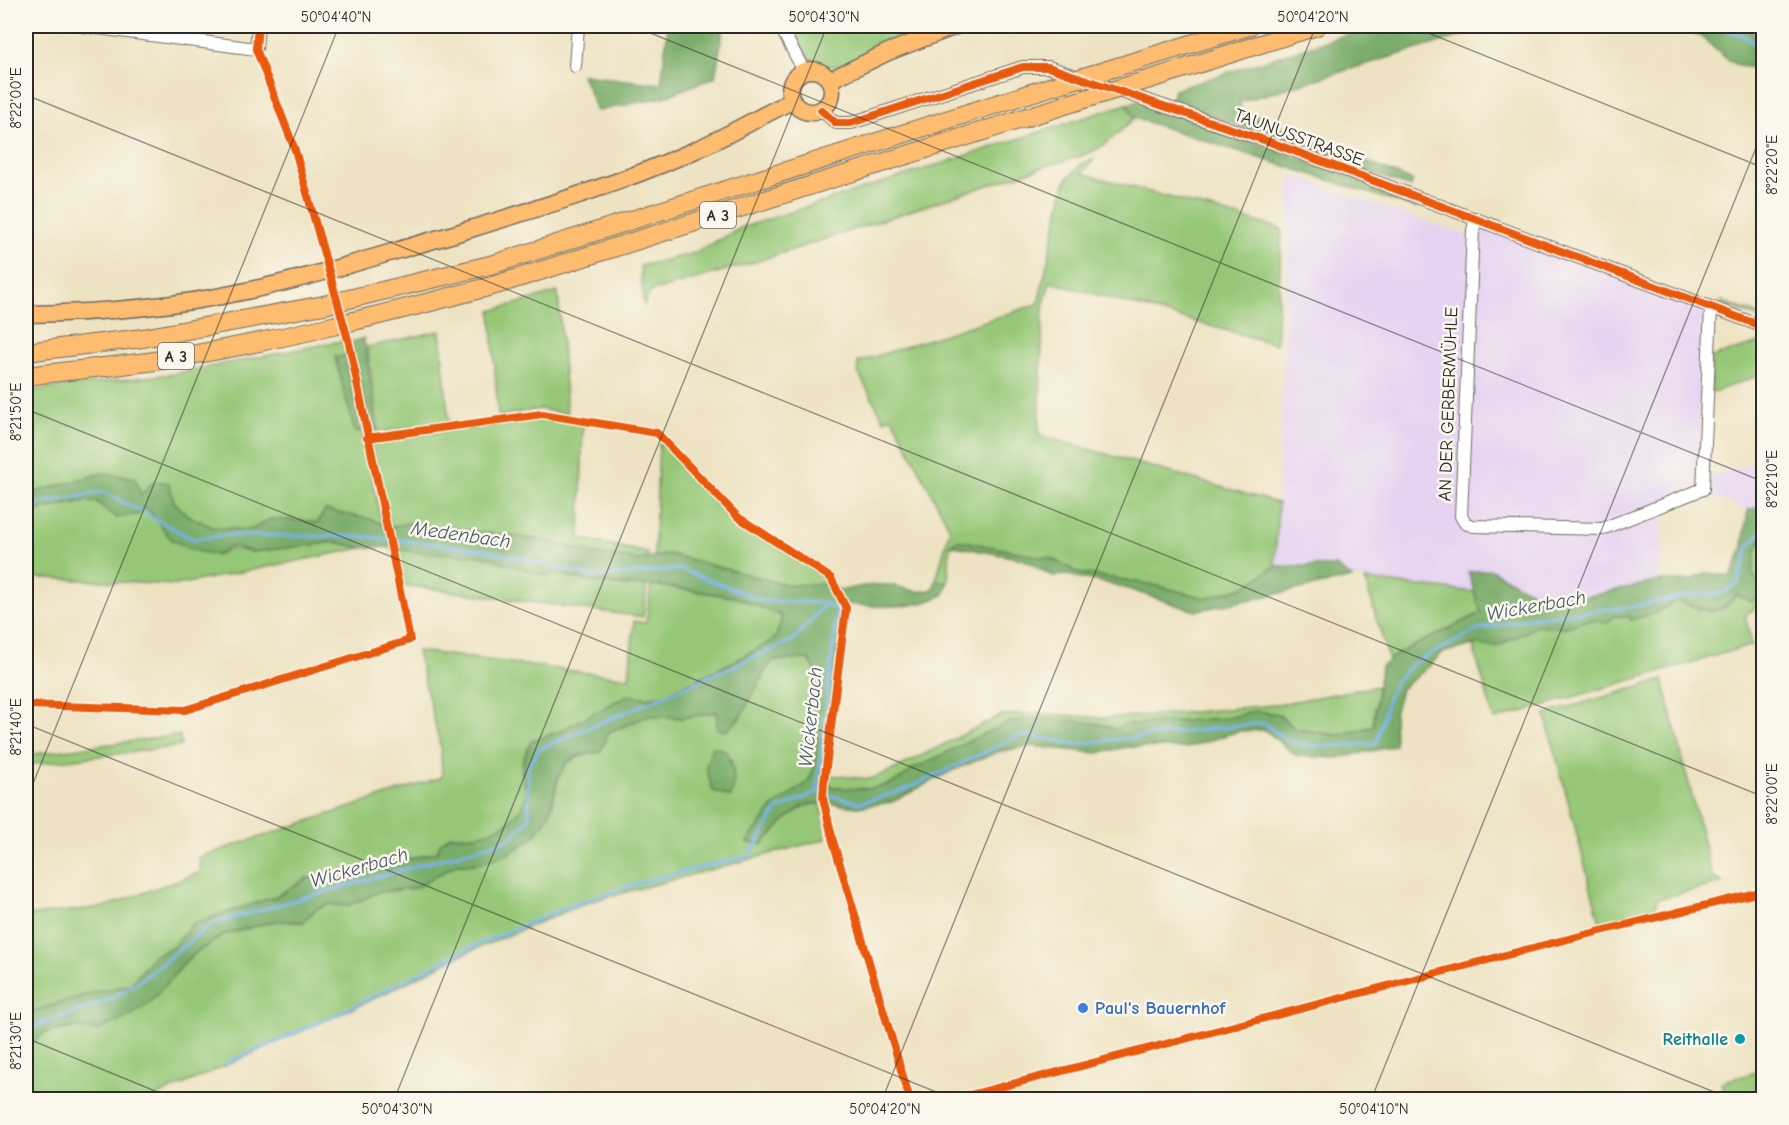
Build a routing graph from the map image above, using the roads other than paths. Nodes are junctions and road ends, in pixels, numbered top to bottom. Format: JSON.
{"nodes":[{"id":1,"x":82,"y":26,"type":"edge"},
{"id":2,"x":258,"y":26,"type":"edge"},
{"id":3,"x":578,"y":26,"type":"edge"},
{"id":4,"x":780,"y":26,"type":"edge"},
{"id":5,"x":956,"y":26,"type":"edge"},
{"id":6,"x":1249,"y":26,"type":"edge"},
{"id":7,"x":1317,"y":26,"type":"edge"},
{"id":8,"x":575,"y":66,"type":"dead end"},
{"id":9,"x":804,"y":71,"type":"junction"},
{"id":10,"x":830,"y":80,"type":"junction"},
{"id":11,"x":792,"y":101,"type":"junction"},
{"id":12,"x":821,"y":110,"type":"junction"},
{"id":13,"x":1476,"y":218,"type":"junction"},
{"id":14,"x":1711,"y":308,"type":"junction"},
{"id":15,"x":26,"y":314,"type":"edge"},
{"id":16,"x":1764,"y":327,"type":"edge"},
{"id":17,"x":26,"y":352,"type":"edge"},
{"id":18,"x":26,"y":376,"type":"edge"}],
"edges":[{"from":1,"to":2,"type":"street"},
{"from":3,"to":8,"type":"street"},
{"from":4,"to":9,"type":"street"},
{"from":5,"to":10,"type":"main road"},
{"from":6,"to":17,"type":"highway","number":"A 3","bridge":true},
{"from":7,"to":18,"type":"highway","number":"A 3","bridge":true},
{"from":9,"to":10,"type":"main road"},
{"from":9,"to":11,"type":"main road"},
{"from":10,"to":12,"type":"main road"},
{"from":11,"to":12,"type":"main road"},
{"from":11,"to":15,"type":"main road"},
{"from":12,"to":13,"type":"street","name":"TAUNUSSTRASSE"},
{"from":13,"to":14,"type":"street","name":"TAUNUSSTRASSE"},
{"from":13,"to":14,"type":"street","name":"AN DER GERBERMÜHLE"},
{"from":14,"to":16,"type":"street","name":"TAUNUSSTRASSE"}]}
